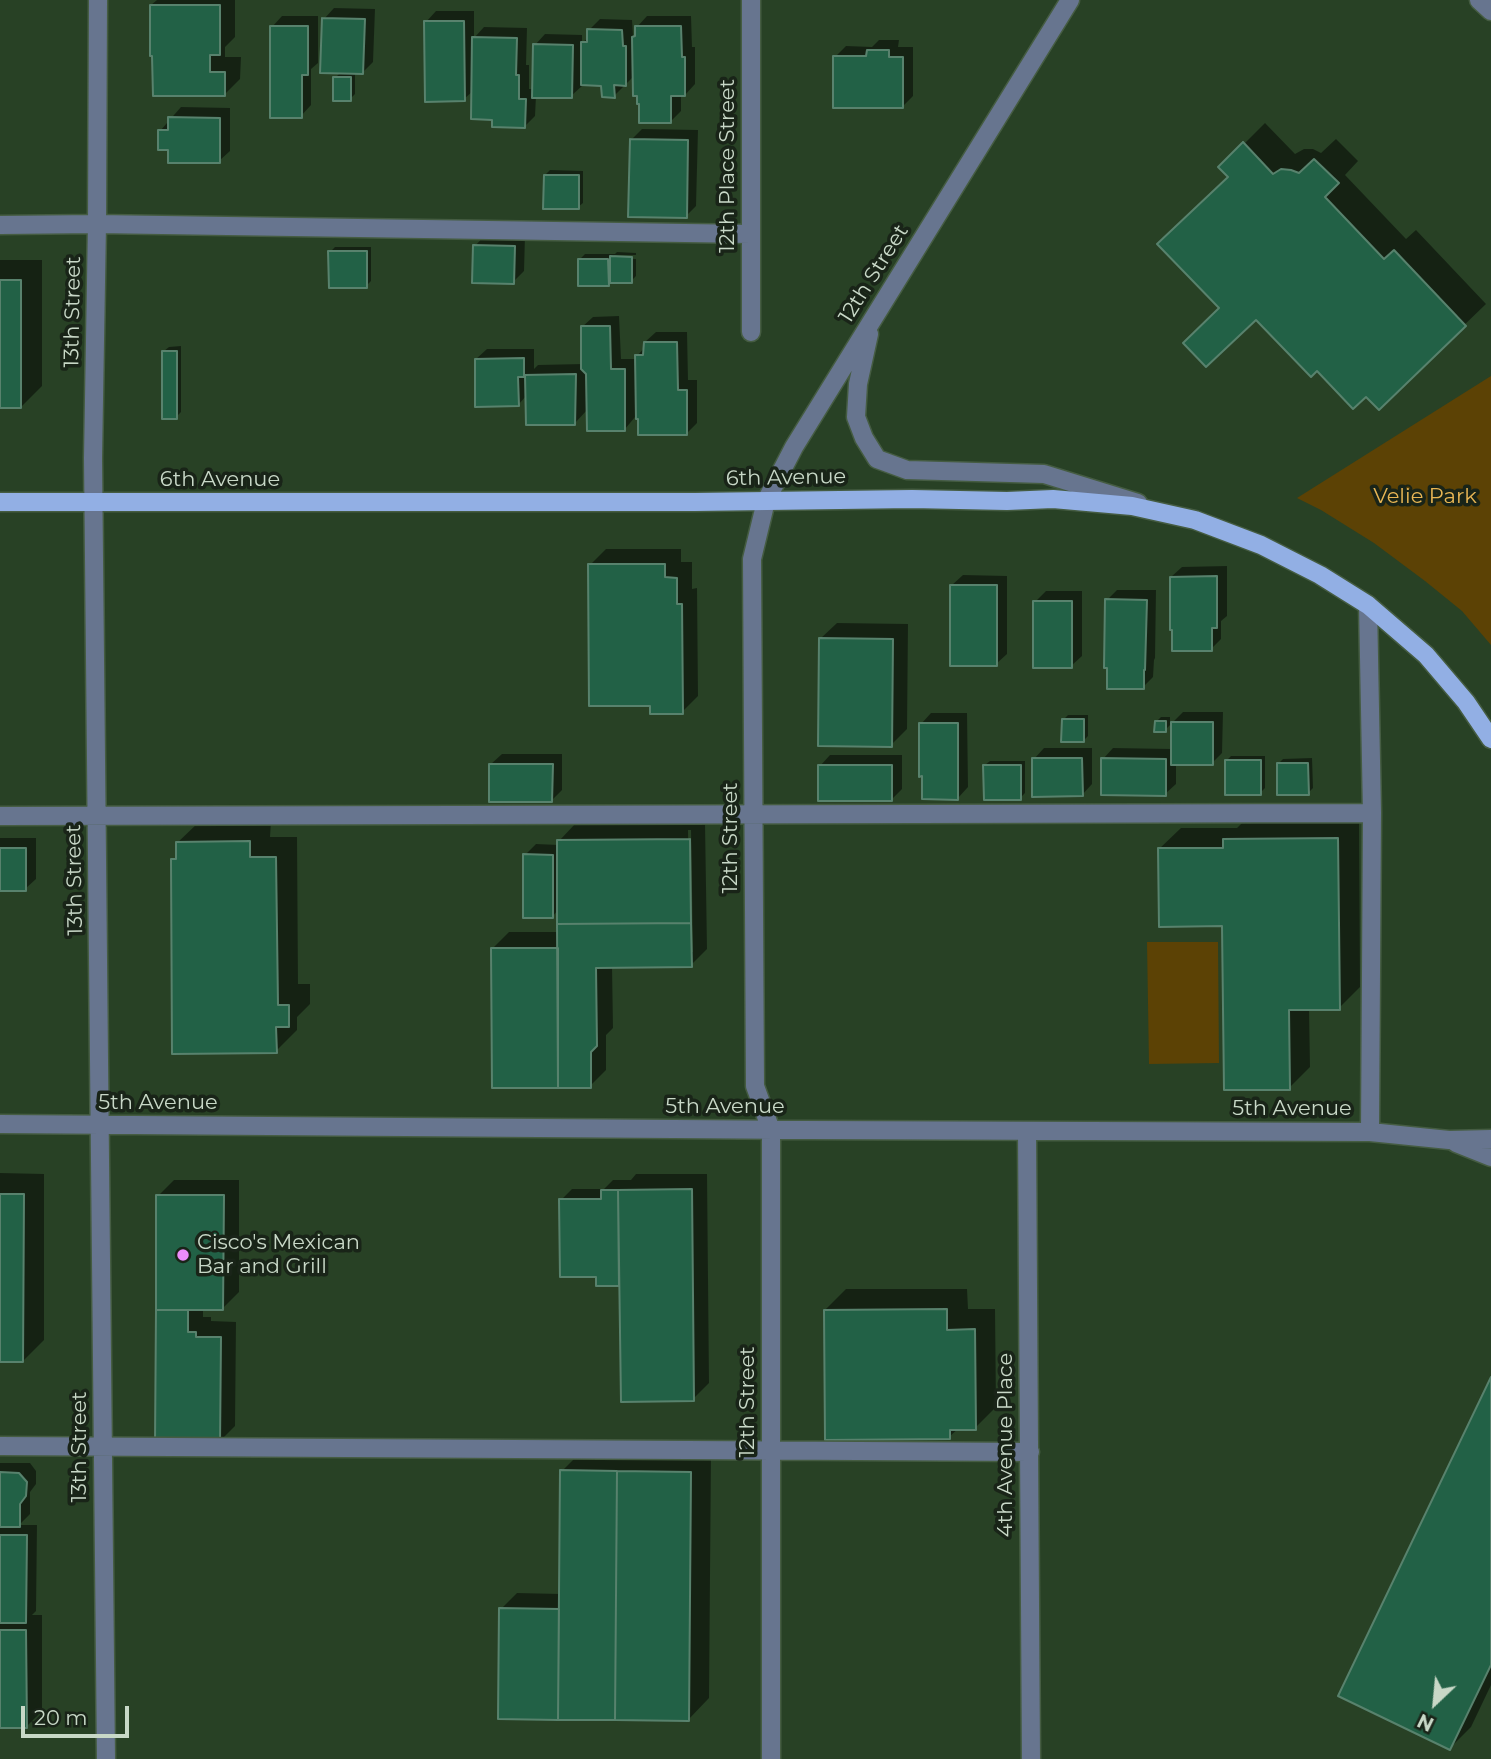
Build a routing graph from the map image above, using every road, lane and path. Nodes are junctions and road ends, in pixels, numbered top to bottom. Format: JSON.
{"nodes":[{"id":1,"x":98,"y":0,"type":"edge"},
{"id":2,"x":751,"y":0,"type":"edge"},
{"id":3,"x":1070,"y":0,"type":"edge"},
{"id":4,"x":1479,"y":0,"type":"edge"},
{"id":5,"x":1491,"y":11,"type":"edge"},
{"id":6,"x":97,"y":224,"type":"junction"},
{"id":7,"x":0,"y":225,"type":"edge"},
{"id":8,"x":750,"y":234,"type":"junction"},
{"id":9,"x":873,"y":320,"type":"junction"},
{"id":10,"x":751,"y":332,"type":"dead end"},
{"id":11,"x":94,"y":501,"type":"junction"},
{"id":12,"x":766,"y":501,"type":"junction"},
{"id":13,"x":0,"y":502,"type":"edge"},
{"id":14,"x":1195,"y":520,"type":"junction"},
{"id":15,"x":1367,"y":605,"type":"junction"},
{"id":16,"x":1491,"y":739,"type":"edge"},
{"id":17,"x":1372,"y":813,"type":"junction"},
{"id":18,"x":754,"y":815,"type":"junction"},
{"id":19,"x":0,"y":817,"type":"edge"},
{"id":20,"x":97,"y":817,"type":"junction"},
{"id":21,"x":0,"y":1124,"type":"edge"},
{"id":22,"x":100,"y":1125,"type":"junction"},
{"id":23,"x":771,"y":1130,"type":"junction"},
{"id":24,"x":1027,"y":1131,"type":"junction"},
{"id":25,"x":1370,"y":1132,"type":"junction"},
{"id":26,"x":1491,"y":1139,"type":"edge"},
{"id":27,"x":1450,"y":1140,"type":"junction"},
{"id":28,"x":1491,"y":1157,"type":"edge"},
{"id":29,"x":0,"y":1446,"type":"edge"},
{"id":30,"x":103,"y":1446,"type":"junction"},
{"id":31,"x":771,"y":1451,"type":"junction"},
{"id":32,"x":1030,"y":1452,"type":"junction"},
{"id":33,"x":106,"y":1759,"type":"edge"},
{"id":34,"x":771,"y":1759,"type":"edge"},
{"id":35,"x":1031,"y":1759,"type":"edge"}],
"edges":[{"from":1,"to":6,"type":"street","name":"13th Street"},
{"from":2,"to":8,"type":"street","name":"12th Place Street"},
{"from":3,"to":9,"type":"street","name":"12th Street"},
{"from":4,"to":5,"type":"street"},
{"from":6,"to":7,"type":"street"},
{"from":6,"to":8,"type":"street"},
{"from":6,"to":11,"type":"street","name":"13th Street"},
{"from":8,"to":10,"type":"street","name":"12th Place Street"},
{"from":9,"to":12,"type":"street","name":"12th Street"},
{"from":9,"to":14,"type":"street"},
{"from":11,"to":12,"type":"main road","name":"6th Avenue"},
{"from":11,"to":13,"type":"main road","name":"6th Avenue"},
{"from":11,"to":20,"type":"street","name":"13th Street"},
{"from":12,"to":14,"type":"main road","name":"6th Avenue"},
{"from":12,"to":18,"type":"street","name":"12th Street"},
{"from":14,"to":15,"type":"main road","name":"6th Avenue"},
{"from":15,"to":16,"type":"main road","name":"6th Avenue"},
{"from":15,"to":17,"type":"street"},
{"from":17,"to":18,"type":"street"},
{"from":17,"to":25,"type":"street"},
{"from":18,"to":20,"type":"street"},
{"from":18,"to":23,"type":"street","name":"12th Street"},
{"from":19,"to":20,"type":"street"},
{"from":20,"to":22,"type":"street","name":"13th Street"},
{"from":21,"to":22,"type":"street","name":"5th Avenue"},
{"from":22,"to":23,"type":"street","name":"5th Avenue"},
{"from":22,"to":30,"type":"street","name":"13th Street"},
{"from":23,"to":24,"type":"street","name":"5th Avenue"},
{"from":23,"to":31,"type":"street","name":"12th Street"},
{"from":24,"to":25,"type":"street","name":"5th Avenue"},
{"from":24,"to":32,"type":"street","name":"4th Avenue Place"},
{"from":25,"to":27,"type":"street","name":"5th Avenue"},
{"from":26,"to":27,"type":"street","name":"5th Avenue"},
{"from":27,"to":28,"type":"street","name":"5th Avenue"},
{"from":29,"to":30,"type":"street"},
{"from":30,"to":31,"type":"street"},
{"from":30,"to":33,"type":"street","name":"13th Street"},
{"from":31,"to":32,"type":"street"},
{"from":31,"to":34,"type":"street","name":"12th Street"},
{"from":32,"to":35,"type":"street","name":"4th Avenue Place"}]}
